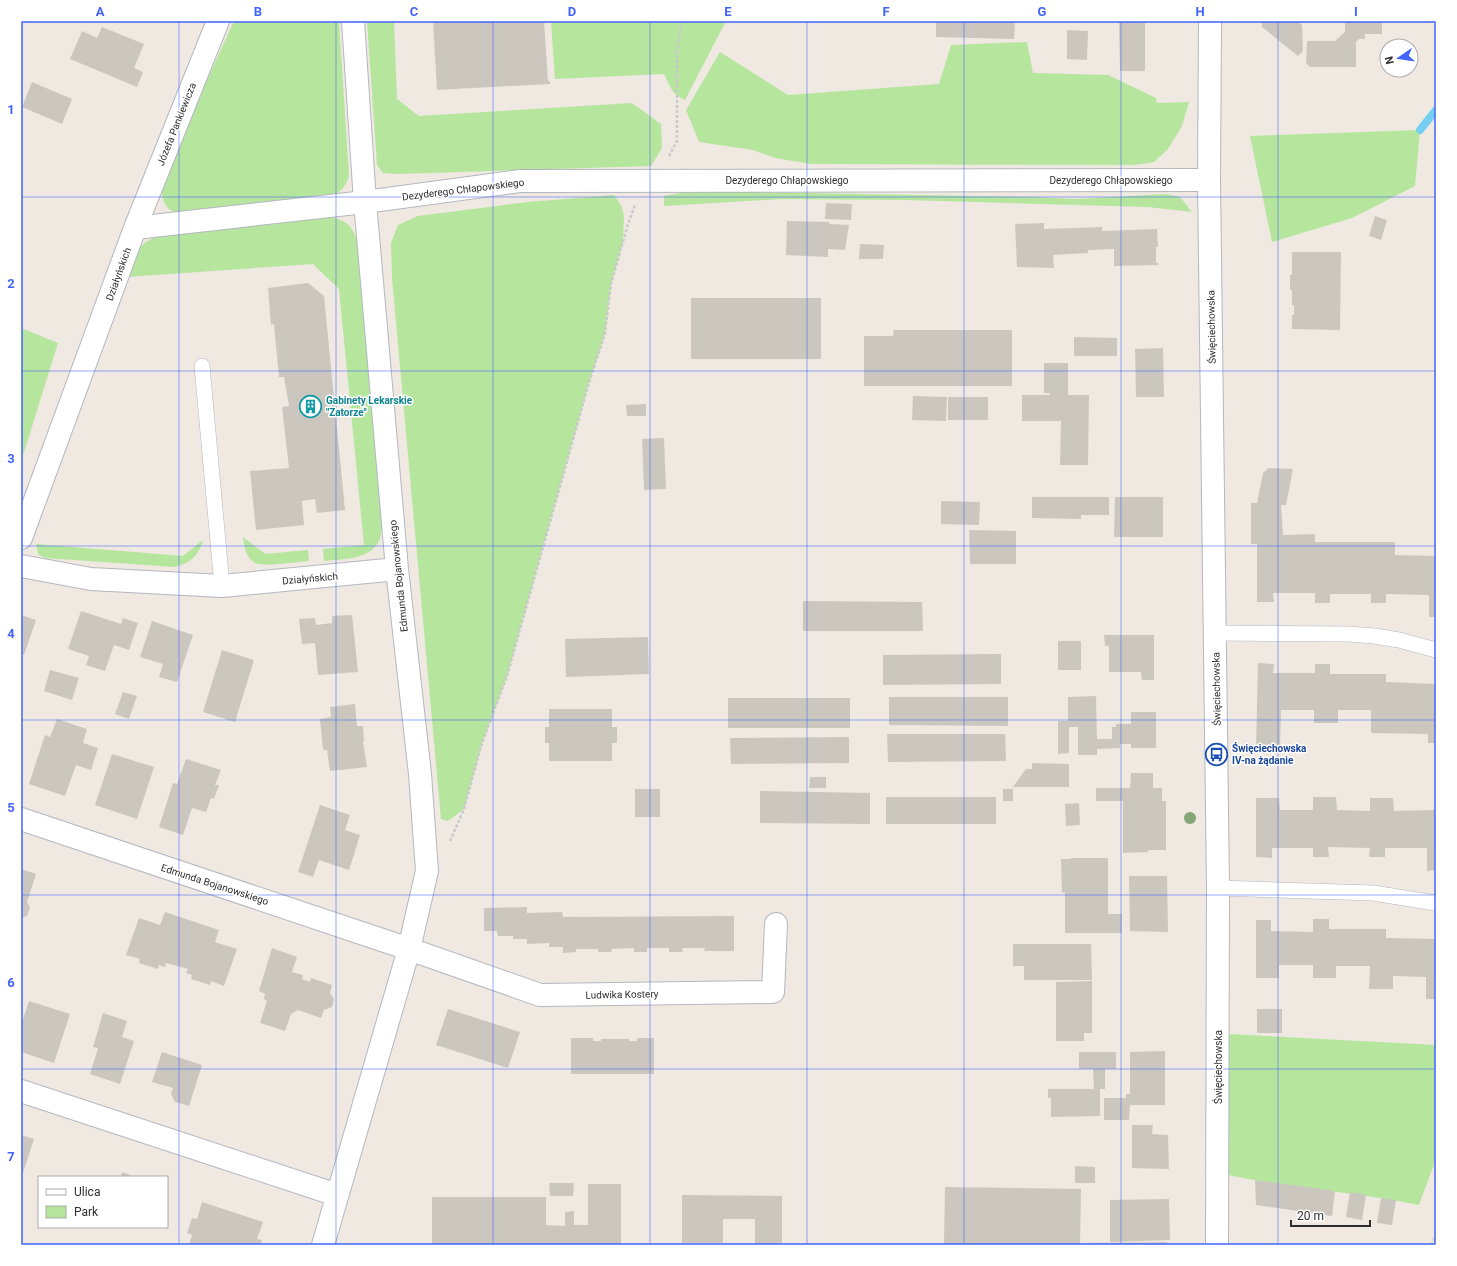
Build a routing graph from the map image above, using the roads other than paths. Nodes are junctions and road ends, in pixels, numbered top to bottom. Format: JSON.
{"nodes":[{"id":1,"x":218,"y":21,"type":"edge"},
{"id":2,"x":353,"y":21,"type":"edge"},
{"id":3,"x":1210,"y":21,"type":"edge"},
{"id":4,"x":1209,"y":180,"type":"junction"},
{"id":5,"x":366,"y":202,"type":"junction"},
{"id":6,"x":135,"y":228,"type":"junction"},
{"id":7,"x":202,"y":366,"type":"dead end"},
{"id":8,"x":21,"y":538,"type":"edge"},
{"id":9,"x":21,"y":566,"type":"edge"},
{"id":10,"x":397,"y":569,"type":"junction"},
{"id":11,"x":222,"y":586,"type":"junction"},
{"id":12,"x":1215,"y":633,"type":"junction"},
{"id":13,"x":1436,"y":650,"type":"edge"},
{"id":14,"x":21,"y":819,"type":"edge"},
{"id":15,"x":1218,"y":888,"type":"junction"},
{"id":16,"x":1436,"y":903,"type":"edge"},
{"id":17,"x":776,"y":924,"type":"dead end"},
{"id":18,"x":409,"y":949,"type":"junction"},
{"id":19,"x":21,"y":1092,"type":"edge"},
{"id":20,"x":337,"y":1195,"type":"junction"},
{"id":21,"x":323,"y":1245,"type":"edge"},
{"id":22,"x":1217,"y":1245,"type":"edge"}],
"edges":[{"from":1,"to":6,"type":"street","name":"Józefa Pankiewicza"},
{"from":2,"to":5,"type":"street"},
{"from":3,"to":4,"type":"street","name":"Święciechowska"},
{"from":4,"to":5,"type":"street","name":"Dezyderego Chłapowskiego"},
{"from":4,"to":12,"type":"street","name":"Święciechowska"},
{"from":5,"to":6,"type":"street"},
{"from":5,"to":10,"type":"street","name":"Edmunda Bojanowskiego"},
{"from":6,"to":8,"type":"street","name":"Działyńskich"},
{"from":7,"to":11,"type":"lane"},
{"from":9,"to":11,"type":"street","name":"Działyńskich"},
{"from":10,"to":11,"type":"street","name":"Działyńskich"},
{"from":10,"to":18,"type":"street","name":"Edmunda Bojanowskiego"},
{"from":12,"to":13,"type":"lane"},
{"from":12,"to":15,"type":"street","name":"Święciechowska"},
{"from":14,"to":18,"type":"street","name":"Edmunda Bojanowskiego"},
{"from":15,"to":16,"type":"lane"},
{"from":15,"to":22,"type":"street","name":"Święciechowska"},
{"from":17,"to":18,"type":"street","name":"Ludwika Kostery"},
{"from":18,"to":20,"type":"street","name":"Edmunda Bojanowskiego"},
{"from":19,"to":20,"type":"street"},
{"from":20,"to":21,"type":"street","name":"Edmunda Bojanowskiego"}]}
